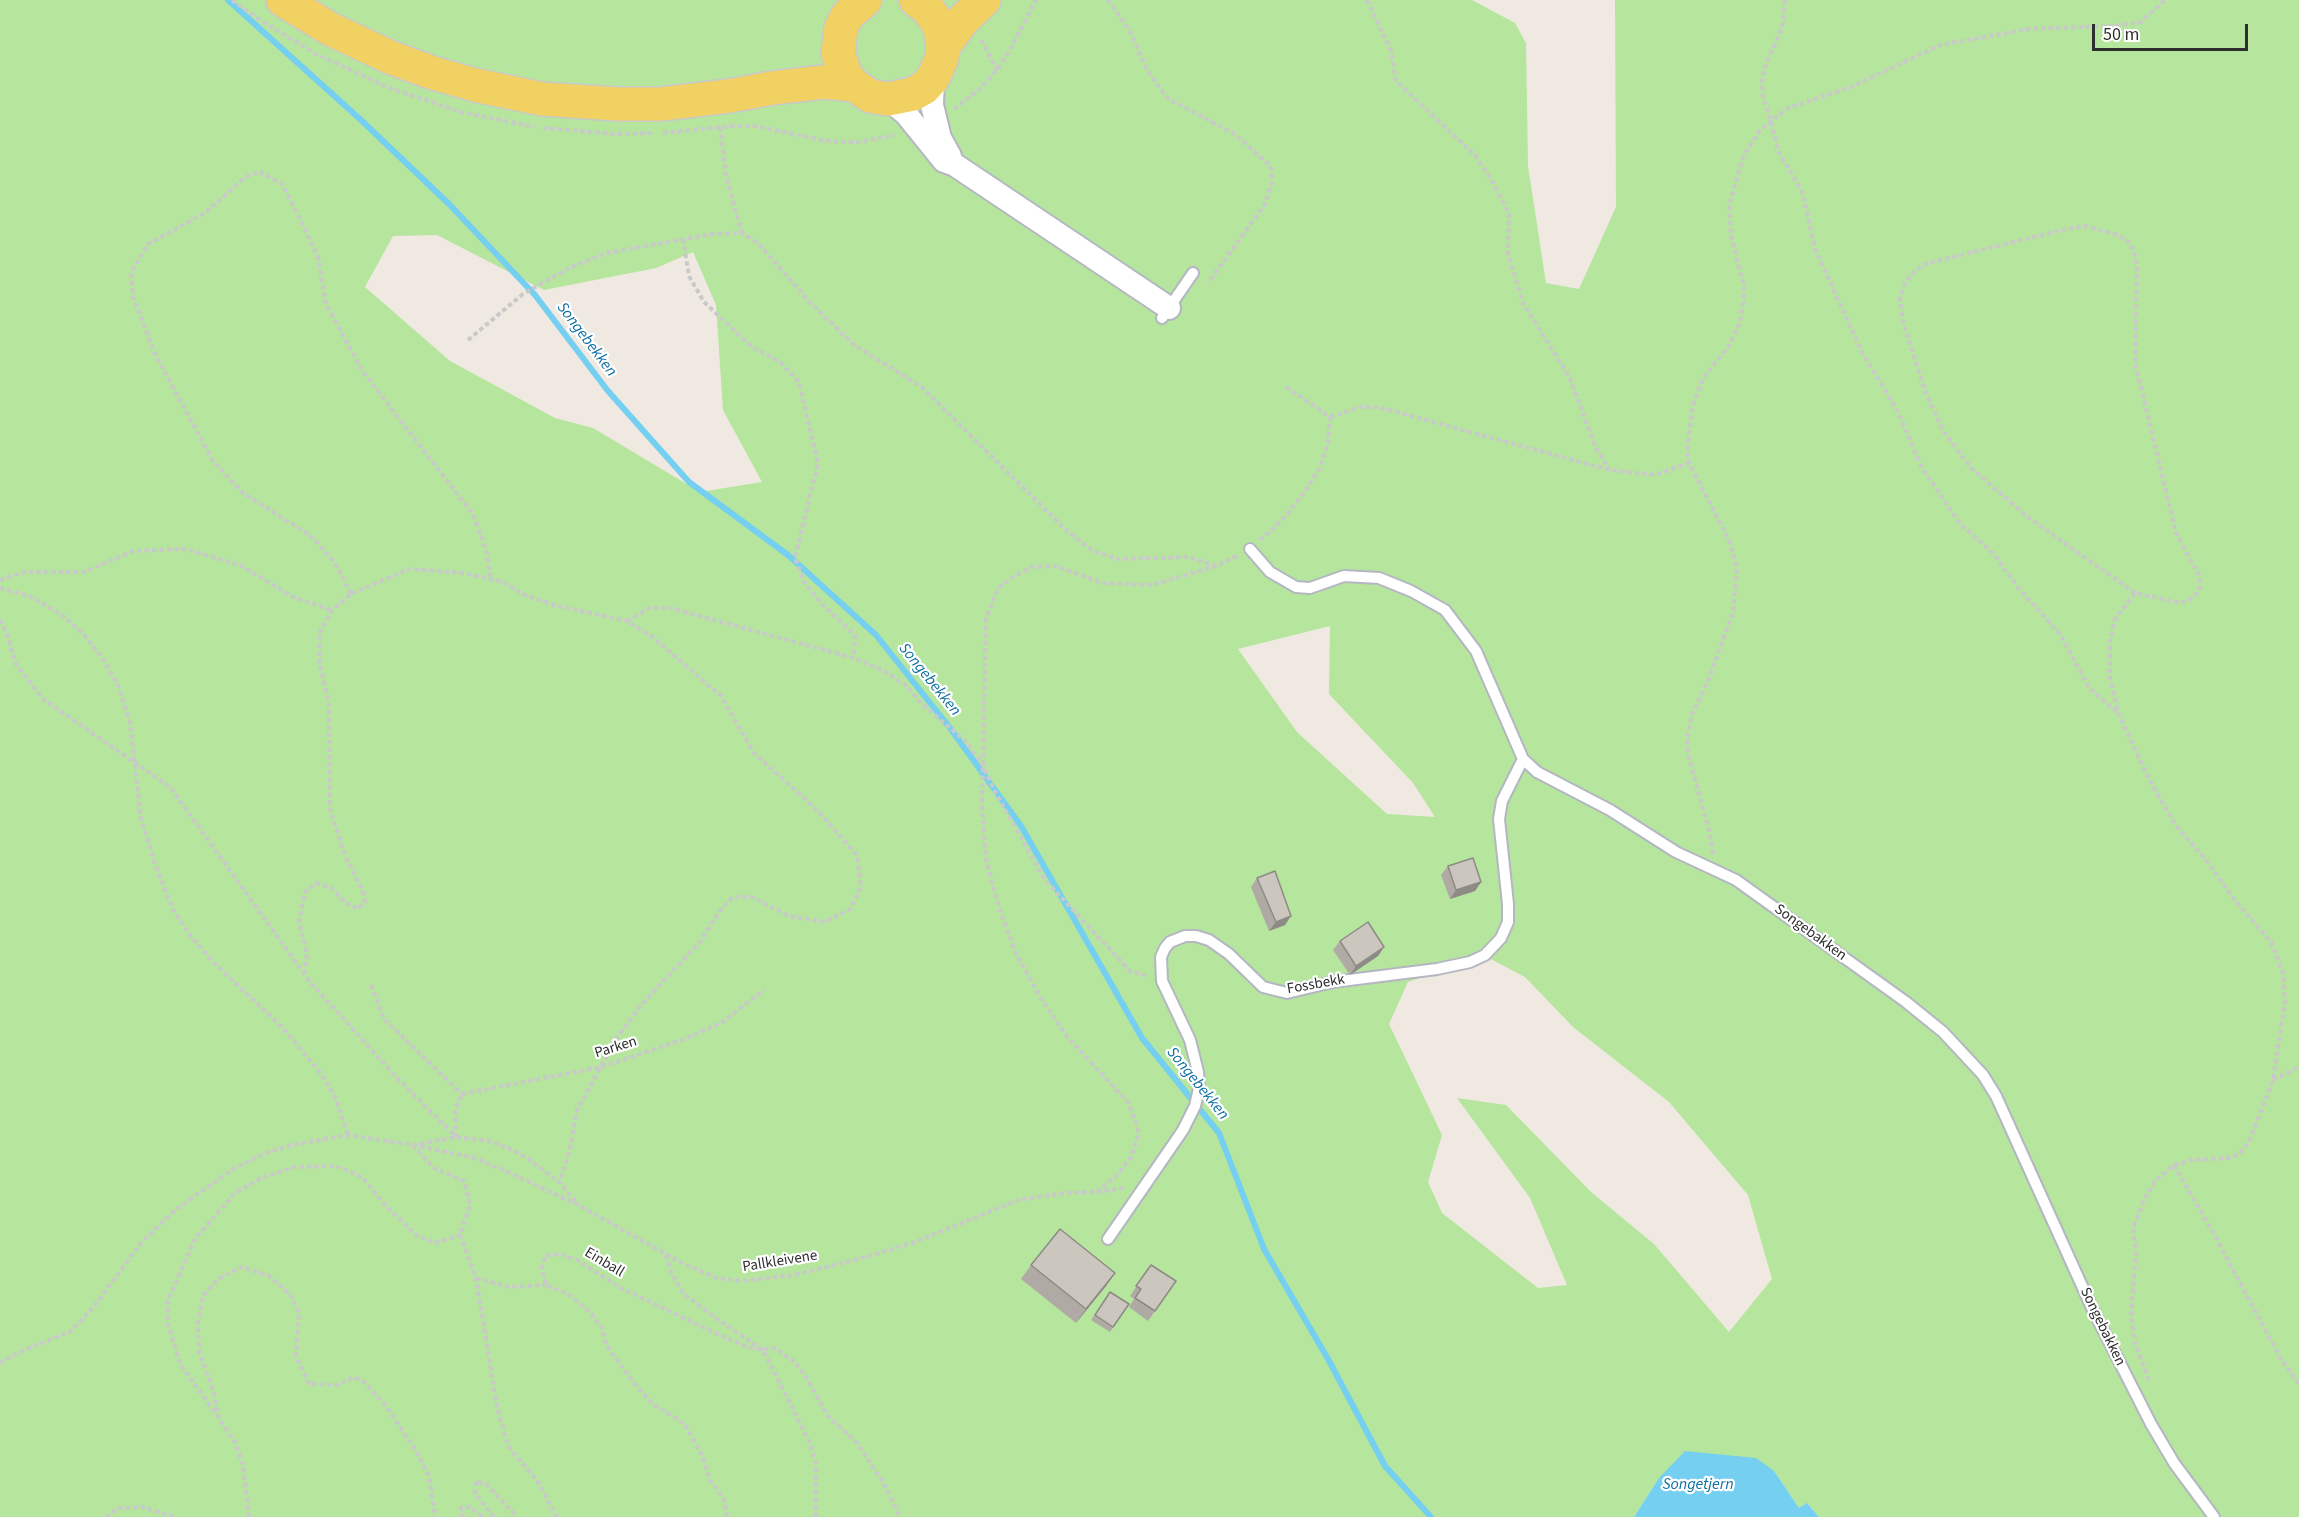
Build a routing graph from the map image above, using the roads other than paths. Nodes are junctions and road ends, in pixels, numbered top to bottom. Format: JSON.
{"nodes":[{"id":1,"x":283,"y":0,"type":"edge"},
{"id":2,"x":984,"y":0,"type":"edge"},
{"id":3,"x":926,"y":1,"type":"edge"},
{"id":4,"x":850,"y":14,"type":"edge"},
{"id":5,"x":944,"y":47,"type":"junction"},
{"id":6,"x":933,"y":78,"type":"junction"},
{"id":7,"x":854,"y":85,"type":"junction"},
{"id":8,"x":772,"y":88,"type":"junction"},
{"id":9,"x":888,"y":99,"type":"junction"},
{"id":10,"x":955,"y":165,"type":"junction"},
{"id":11,"x":1193,"y":273,"type":"dead end"},
{"id":12,"x":1166,"y":313,"type":"joint"},
{"id":13,"x":1250,"y":549,"type":"road end"},
{"id":14,"x":1523,"y":759,"type":"junction"},
{"id":15,"x":1108,"y":1239,"type":"dead end"},
{"id":16,"x":2214,"y":1517,"type":"edge"}],
"edges":[{"from":1,"to":8,"type":"main road"},
{"from":2,"to":5,"type":"main road"},
{"from":3,"to":5,"type":"main road"},
{"from":4,"to":7,"type":"main road"},
{"from":4,"to":8,"type":"main road"},
{"from":5,"to":6,"type":"main road"},
{"from":6,"to":9,"type":"main road"},
{"from":6,"to":10,"type":"street"},
{"from":7,"to":8,"type":"main road"},
{"from":7,"to":9,"type":"main road"},
{"from":9,"to":10,"type":"street"},
{"from":10,"to":12,"type":"street"},
{"from":11,"to":12,"type":"lane"},
{"from":13,"to":14,"type":"lane","name":"Songebakken"},
{"from":14,"to":15,"type":"lane","name":"Fossbekk"},
{"from":14,"to":16,"type":"lane","name":"Songebakken"}]}
